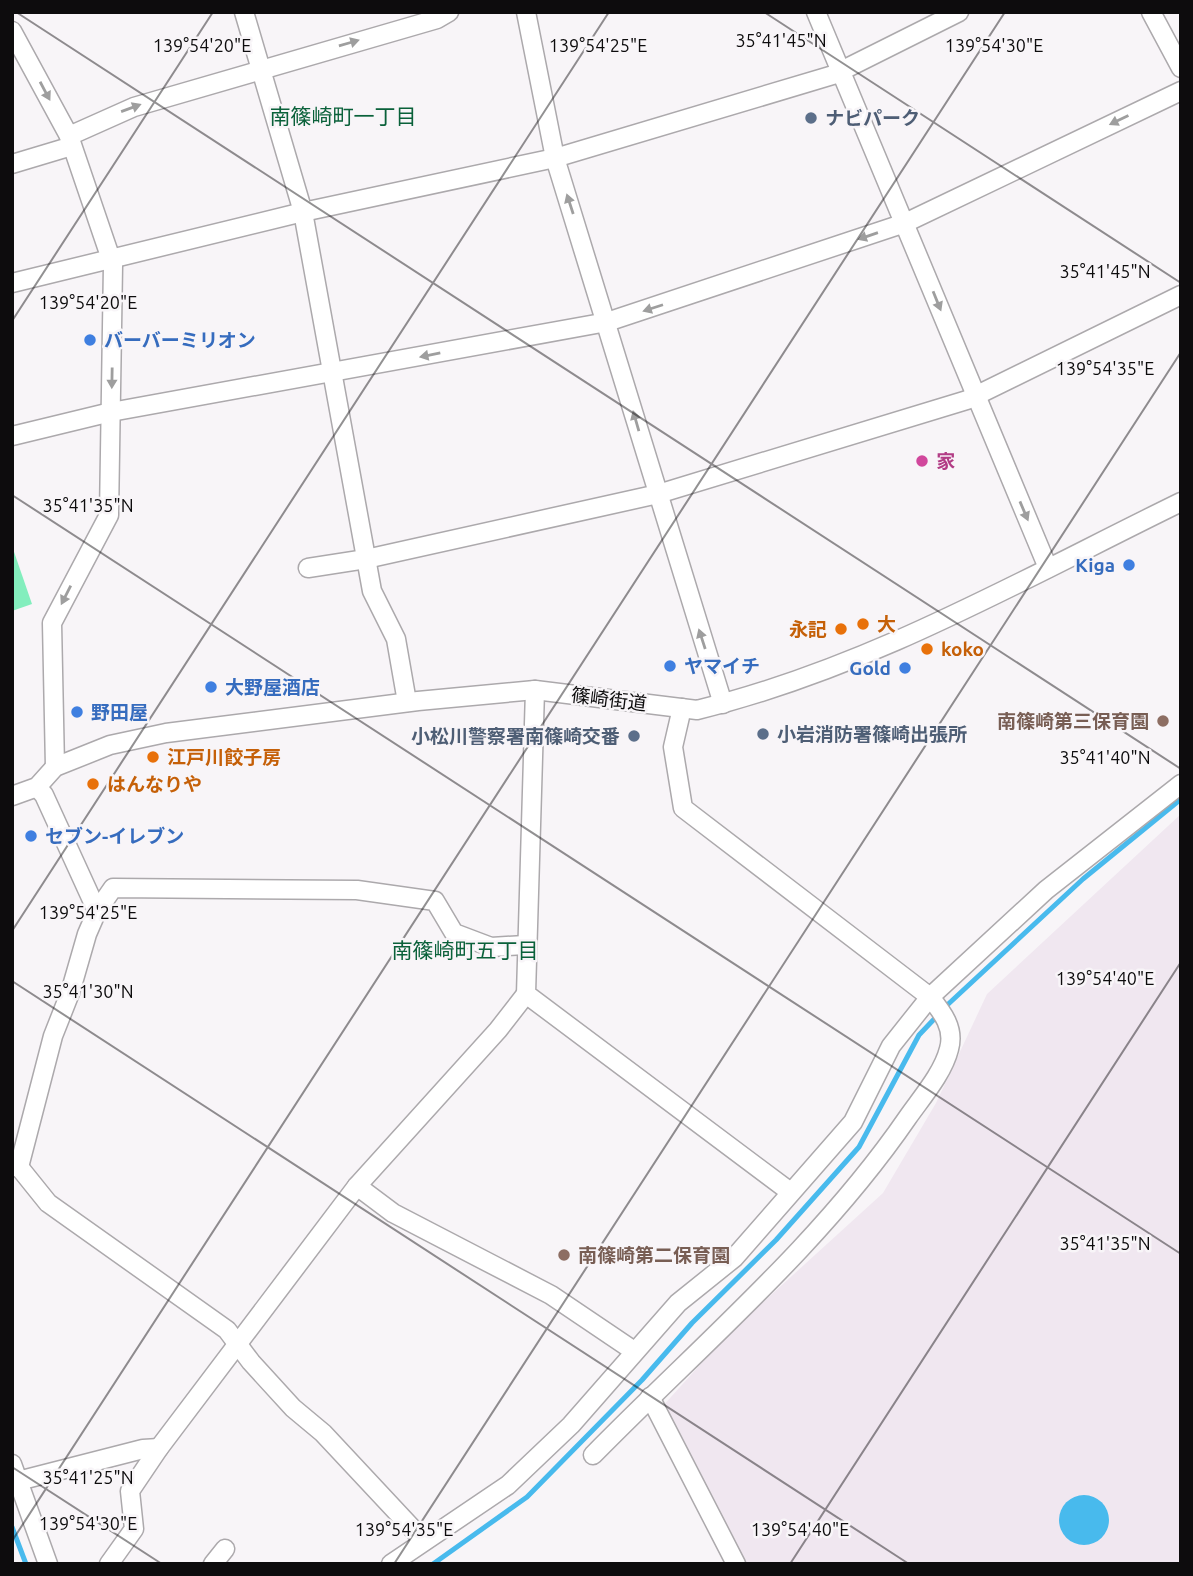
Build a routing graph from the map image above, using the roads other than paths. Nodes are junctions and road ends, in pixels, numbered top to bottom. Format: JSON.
{"nodes":[{"id":1,"x":244,"y":12,"type":"edge"},
{"id":2,"x":449,"y":12,"type":"edge"},
{"id":3,"x":526,"y":12,"type":"edge"},
{"id":4,"x":816,"y":12,"type":"edge"},
{"id":5,"x":959,"y":12,"type":"edge"},
{"id":6,"x":1151,"y":12,"type":"edge"},
{"id":7,"x":12,"y":31,"type":"edge"},
{"id":8,"x":262,"y":68,"type":"junction"},
{"id":9,"x":1181,"y":68,"type":"edge"},
{"id":10,"x":841,"y":72,"type":"junction"},
{"id":11,"x":1181,"y":91,"type":"edge"},
{"id":12,"x":71,"y":141,"type":"junction"},
{"id":13,"x":555,"y":158,"type":"junction"},
{"id":14,"x":12,"y":164,"type":"edge"},
{"id":15,"x":303,"y":212,"type":"junction"},
{"id":16,"x":905,"y":223,"type":"junction"},
{"id":17,"x":113,"y":257,"type":"junction"},
{"id":18,"x":12,"y":282,"type":"edge"},
{"id":19,"x":1181,"y":295,"type":"edge"},
{"id":20,"x":607,"y":322,"type":"junction"},
{"id":21,"x":334,"y":373,"type":"junction"},
{"id":22,"x":976,"y":397,"type":"junction"},
{"id":23,"x":111,"y":412,"type":"junction"},
{"id":24,"x":12,"y":436,"type":"edge"},
{"id":25,"x":658,"y":494,"type":"junction"},
{"id":26,"x":1181,"y":502,"type":"edge"},
{"id":27,"x":366,"y":559,"type":"junction"},
{"id":28,"x":308,"y":568,"type":"dead end"},
{"id":29,"x":1048,"y":568,"type":"junction"},
{"id":30,"x":535,"y":690,"type":"junction"},
{"id":31,"x":407,"y":702,"type":"junction"},
{"id":32,"x":723,"y":704,"type":"junction"},
{"id":33,"x":682,"y":708,"type":"junction"},
{"id":34,"x":55,"y":767,"type":"junction"},
{"id":35,"x":1181,"y":784,"type":"edge"},
{"id":36,"x":37,"y":788,"type":"junction"},
{"id":37,"x":12,"y":796,"type":"edge"},
{"id":38,"x":97,"y":911,"type":"junction"},
{"id":39,"x":525,"y":945,"type":"junction"},
{"id":40,"x":526,"y":994,"type":"junction"},
{"id":41,"x":930,"y":997,"type":"junction"},
{"id":42,"x":16,"y":1167,"type":"edge"},
{"id":43,"x":357,"y":1186,"type":"junction"},
{"id":44,"x":789,"y":1191,"type":"junction"},
{"id":45,"x":237,"y":1344,"type":"junction"},
{"id":46,"x":634,"y":1351,"type":"junction"},
{"id":47,"x":650,"y":1397,"type":"junction"},
{"id":48,"x":159,"y":1448,"type":"junction"},
{"id":49,"x":593,"y":1455,"type":"dead end"},
{"id":50,"x":12,"y":1464,"type":"edge"},
{"id":51,"x":18,"y":1481,"type":"junction"},
{"id":52,"x":424,"y":1541,"type":"junction"},
{"id":53,"x":225,"y":1549,"type":"dead end"},
{"id":54,"x":48,"y":1564,"type":"edge"},
{"id":55,"x":109,"y":1564,"type":"edge"},
{"id":56,"x":213,"y":1564,"type":"edge"},
{"id":57,"x":391,"y":1564,"type":"edge"},
{"id":58,"x":736,"y":1564,"type":"edge"}],
"edges":[{"from":1,"to":8,"type":"street"},
{"from":8,"to":2,"type":"street","one_way":true},
{"from":3,"to":13,"type":"street"},
{"from":4,"to":10,"type":"street"},
{"from":5,"to":10,"type":"street"},
{"from":6,"to":9,"type":"street"},
{"from":7,"to":12,"type":"street","one_way":true},
{"from":12,"to":8,"type":"street","one_way":true},
{"from":8,"to":15,"type":"street"},
{"from":10,"to":13,"type":"street"},
{"from":10,"to":16,"type":"street"},
{"from":11,"to":16,"type":"street","one_way":true},
{"from":12,"to":14,"type":"street"},
{"from":12,"to":17,"type":"street"},
{"from":13,"to":15,"type":"street"},
{"from":20,"to":13,"type":"street","one_way":true},
{"from":15,"to":17,"type":"street"},
{"from":15,"to":21,"type":"street"},
{"from":16,"to":20,"type":"street","one_way":true},
{"from":16,"to":22,"type":"street","one_way":true},
{"from":17,"to":18,"type":"street"},
{"from":17,"to":23,"type":"street","one_way":true},
{"from":19,"to":22,"type":"street"},
{"from":20,"to":21,"type":"street","one_way":true},
{"from":25,"to":20,"type":"street","one_way":true},
{"from":21,"to":23,"type":"street"},
{"from":21,"to":27,"type":"street"},
{"from":22,"to":25,"type":"street"},
{"from":22,"to":29,"type":"street","one_way":true},
{"from":23,"to":24,"type":"street"},
{"from":23,"to":34,"type":"street","one_way":true},
{"from":25,"to":27,"type":"street"},
{"from":32,"to":25,"type":"street","one_way":true},
{"from":26,"to":29,"type":"street","name":"篠崎街道"},
{"from":27,"to":28,"type":"street"},
{"from":27,"to":31,"type":"street"},
{"from":29,"to":32,"type":"street","name":"篠崎街道"},
{"from":30,"to":31,"type":"street","name":"篠崎街道"},
{"from":30,"to":33,"type":"street","name":"篠崎街道"},
{"from":30,"to":39,"type":"street"},
{"from":31,"to":34,"type":"street","name":"篠崎街道"},
{"from":32,"to":33,"type":"street","name":"篠崎街道"},
{"from":33,"to":41,"type":"street"},
{"from":34,"to":36,"type":"street","name":"篠崎街道"},
{"from":35,"to":41,"type":"street"},
{"from":36,"to":37,"type":"street"},
{"from":36,"to":38,"type":"street"},
{"from":38,"to":39,"type":"street"},
{"from":38,"to":42,"type":"street"},
{"from":39,"to":40,"type":"street"},
{"from":40,"to":43,"type":"street"},
{"from":40,"to":44,"type":"street"},
{"from":41,"to":44,"type":"street"},
{"from":41,"to":47,"type":"street"},
{"from":42,"to":45,"type":"street"},
{"from":43,"to":45,"type":"street"},
{"from":43,"to":46,"type":"street"},
{"from":44,"to":46,"type":"street"},
{"from":45,"to":48,"type":"street"},
{"from":45,"to":52,"type":"street"},
{"from":46,"to":52,"type":"street"},
{"from":47,"to":49,"type":"street"},
{"from":47,"to":58,"type":"street"},
{"from":48,"to":51,"type":"street"},
{"from":48,"to":55,"type":"street"},
{"from":50,"to":51,"type":"street"},
{"from":51,"to":54,"type":"street"},
{"from":52,"to":57,"type":"street"},
{"from":53,"to":56,"type":"street"}]}
